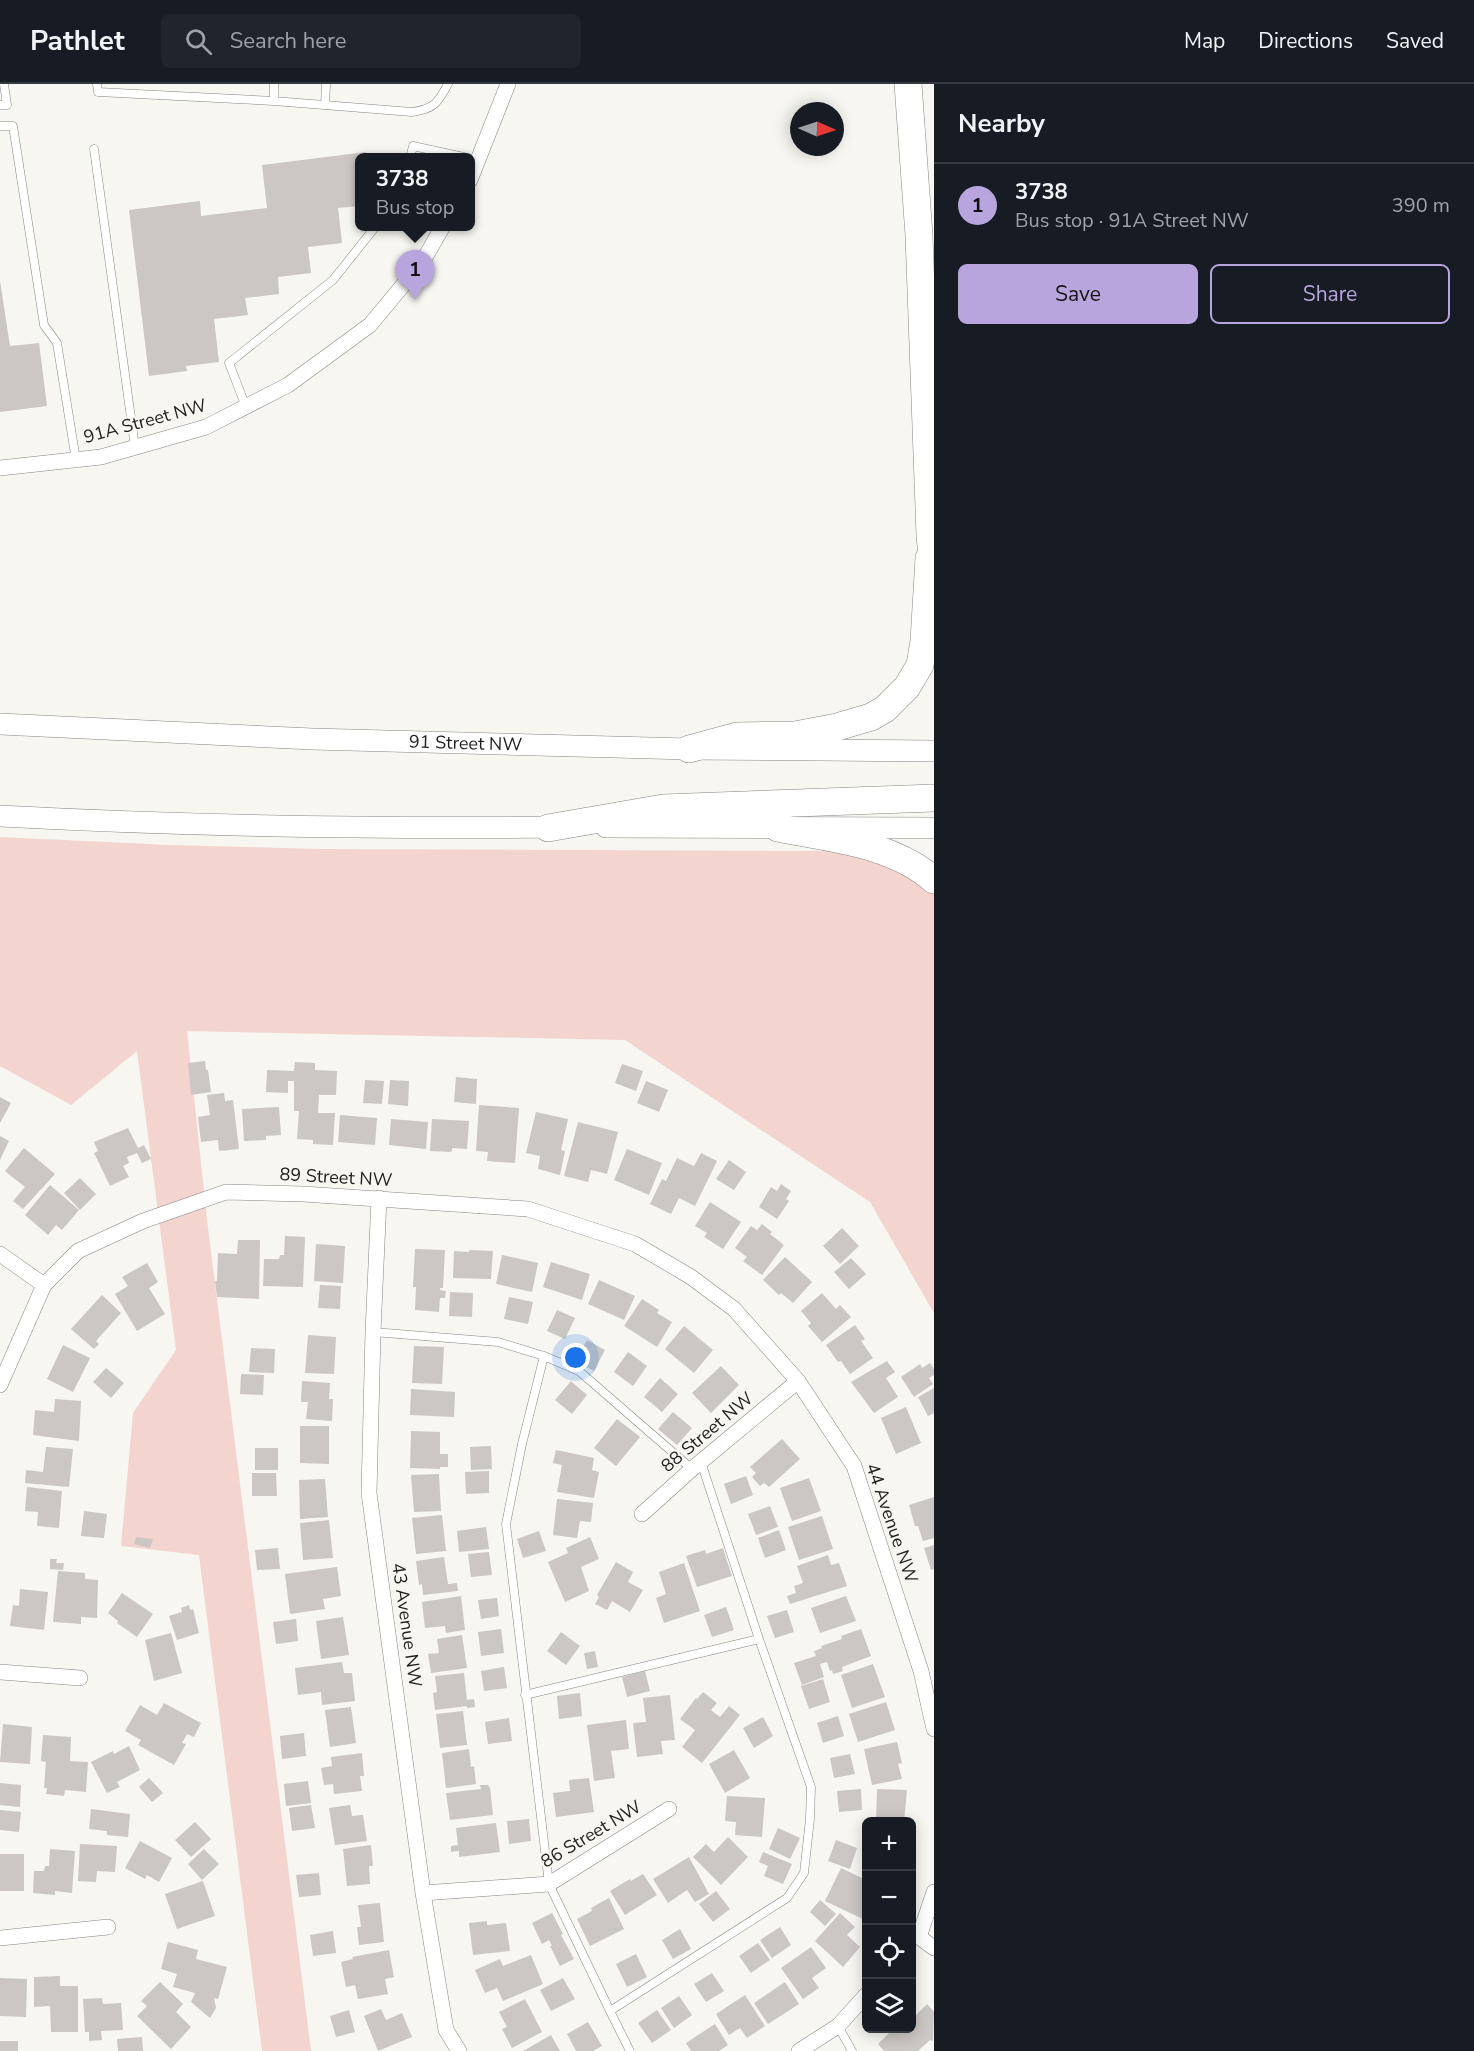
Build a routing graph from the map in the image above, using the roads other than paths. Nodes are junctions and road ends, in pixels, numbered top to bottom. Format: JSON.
{"nodes":[{"id":1,"x":4,"y":84,"type":"edge"},
{"id":2,"x":97,"y":84,"type":"edge"},
{"id":3,"x":274,"y":84,"type":"edge"},
{"id":4,"x":326,"y":84,"type":"edge"},
{"id":5,"x":448,"y":84,"type":"edge"},
{"id":6,"x":508,"y":84,"type":"edge"},
{"id":7,"x":908,"y":84,"type":"edge"},
{"id":8,"x":273,"y":101,"type":"junction"},
{"id":9,"x":0,"y":105,"type":"edge"},
{"id":10,"x":325,"y":105,"type":"junction"},
{"id":11,"x":0,"y":126,"type":"edge"},
{"id":12,"x":94,"y":149,"type":"dead end"},
{"id":13,"x":411,"y":153,"type":"edge"},
{"id":14,"x":447,"y":153,"type":"edge"},
{"id":15,"x":474,"y":153,"type":"edge"},
{"id":16,"x":372,"y":231,"type":"edge"},
{"id":17,"x":440,"y":231,"type":"edge"},
{"id":18,"x":246,"y":407,"type":"junction"},
{"id":19,"x":135,"y":447,"type":"junction"},
{"id":20,"x":76,"y":460,"type":"junction"},
{"id":21,"x":0,"y":468,"type":"edge"},
{"id":22,"x":930,"y":536,"type":"junction"},
{"id":23,"x":934,"y":578,"type":"edge"},
{"id":24,"x":0,"y":724,"type":"edge"},
{"id":25,"x":689,"y":749,"type":"junction"},
{"id":26,"x":934,"y":750,"type":"edge"},
{"id":27,"x":934,"y":798,"type":"edge"},
{"id":28,"x":0,"y":816,"type":"edge"},
{"id":29,"x":548,"y":828,"type":"junction"},
{"id":30,"x":778,"y":828,"type":"junction"},
{"id":31,"x":934,"y":828,"type":"edge"},
{"id":32,"x":934,"y":880,"type":"edge"},
{"id":33,"x":379,"y":1198,"type":"junction"},
{"id":34,"x":0,"y":1254,"type":"edge"},
{"id":35,"x":691,"y":1278,"type":"joint"},
{"id":36,"x":44,"y":1285,"type":"junction"},
{"id":37,"x":373,"y":1332,"type":"junction"},
{"id":38,"x":544,"y":1356,"type":"junction"},
{"id":39,"x":798,"y":1381,"type":"junction"},
{"id":40,"x":0,"y":1385,"type":"edge"},
{"id":41,"x":696,"y":1465,"type":"junction"},
{"id":42,"x":642,"y":1514,"type":"dead end"},
{"id":43,"x":759,"y":1640,"type":"junction"},
{"id":44,"x":0,"y":1672,"type":"edge"},
{"id":45,"x":80,"y":1678,"type":"dead end"},
{"id":46,"x":525,"y":1695,"type":"junction"},
{"id":47,"x":934,"y":1729,"type":"edge"},
{"id":48,"x":669,"y":1809,"type":"dead end"},
{"id":49,"x":549,"y":1884,"type":"junction"},
{"id":50,"x":934,"y":1892,"type":"edge"},
{"id":51,"x":423,"y":1893,"type":"junction"},
{"id":52,"x":108,"y":1927,"type":"dead end"},
{"id":53,"x":0,"y":1938,"type":"edge"},
{"id":54,"x":916,"y":1938,"type":"edge"},
{"id":55,"x":916,"y":1941,"type":"edge"},
{"id":56,"x":934,"y":1948,"type":"edge"},
{"id":57,"x":862,"y":2000,"type":"edge"},
{"id":58,"x":610,"y":2011,"type":"junction"},
{"id":59,"x":838,"y":2026,"type":"junction"},
{"id":60,"x":459,"y":2051,"type":"edge"},
{"id":61,"x":630,"y":2051,"type":"edge"},
{"id":62,"x":799,"y":2051,"type":"edge"},
{"id":63,"x":852,"y":2051,"type":"edge"}],
"edges":[{"from":1,"to":9,"type":"lane"},
{"from":2,"to":8,"type":"lane"},
{"from":3,"to":8,"type":"lane"},
{"from":4,"to":10,"type":"lane"},
{"from":5,"to":10,"type":"lane"},
{"from":6,"to":15,"type":"street"},
{"from":7,"to":22,"type":"highway"},
{"from":8,"to":10,"type":"lane"},
{"from":11,"to":20,"type":"lane"},
{"from":12,"to":19,"type":"lane"},
{"from":13,"to":14,"type":"lane"},
{"from":16,"to":18,"type":"lane"},
{"from":17,"to":18,"type":"street","name":"91A Street NW"},
{"from":18,"to":19,"type":"street","name":"91A Street NW"},
{"from":19,"to":20,"type":"street","name":"91A Street NW"},
{"from":20,"to":21,"type":"street","name":"91A Street NW"},
{"from":22,"to":23,"type":"highway"},
{"from":22,"to":25,"type":"highway"},
{"from":24,"to":25,"type":"main road","name":"91 Street NW"},
{"from":25,"to":26,"type":"main road","name":"91 Street NW"},
{"from":27,"to":29,"type":"highway"},
{"from":28,"to":29,"type":"main road"},
{"from":29,"to":30,"type":"main road"},
{"from":30,"to":31,"type":"main road"},
{"from":30,"to":32,"type":"highway"},
{"from":33,"to":35,"type":"street","name":"89 Street NW"},
{"from":33,"to":36,"type":"street","name":"89 Street NW"},
{"from":33,"to":37,"type":"street","name":"43 Avenue NW"},
{"from":34,"to":36,"type":"street"},
{"from":35,"to":39,"type":"street","name":"44 Avenue NW"},
{"from":36,"to":40,"type":"street"},
{"from":37,"to":38,"type":"lane"},
{"from":37,"to":51,"type":"street","name":"43 Avenue NW"},
{"from":38,"to":41,"type":"lane"},
{"from":38,"to":46,"type":"lane"},
{"from":39,"to":41,"type":"street","name":"88 Street NW"},
{"from":39,"to":47,"type":"street","name":"44 Avenue NW"},
{"from":41,"to":42,"type":"street","name":"88 Street NW"},
{"from":41,"to":43,"type":"lane"},
{"from":43,"to":46,"type":"lane"},
{"from":43,"to":58,"type":"lane"},
{"from":44,"to":45,"type":"street"},
{"from":46,"to":49,"type":"lane"},
{"from":48,"to":49,"type":"street","name":"86 Street NW"},
{"from":49,"to":51,"type":"street","name":"86 Street NW"},
{"from":49,"to":58,"type":"lane"},
{"from":50,"to":54,"type":"street"},
{"from":51,"to":60,"type":"street","name":"43 Avenue NW"},
{"from":52,"to":53,"type":"street"},
{"from":55,"to":56,"type":"street"},
{"from":57,"to":59,"type":"street"},
{"from":58,"to":61,"type":"lane"},
{"from":59,"to":62,"type":"street"},
{"from":59,"to":63,"type":"lane"}]}
